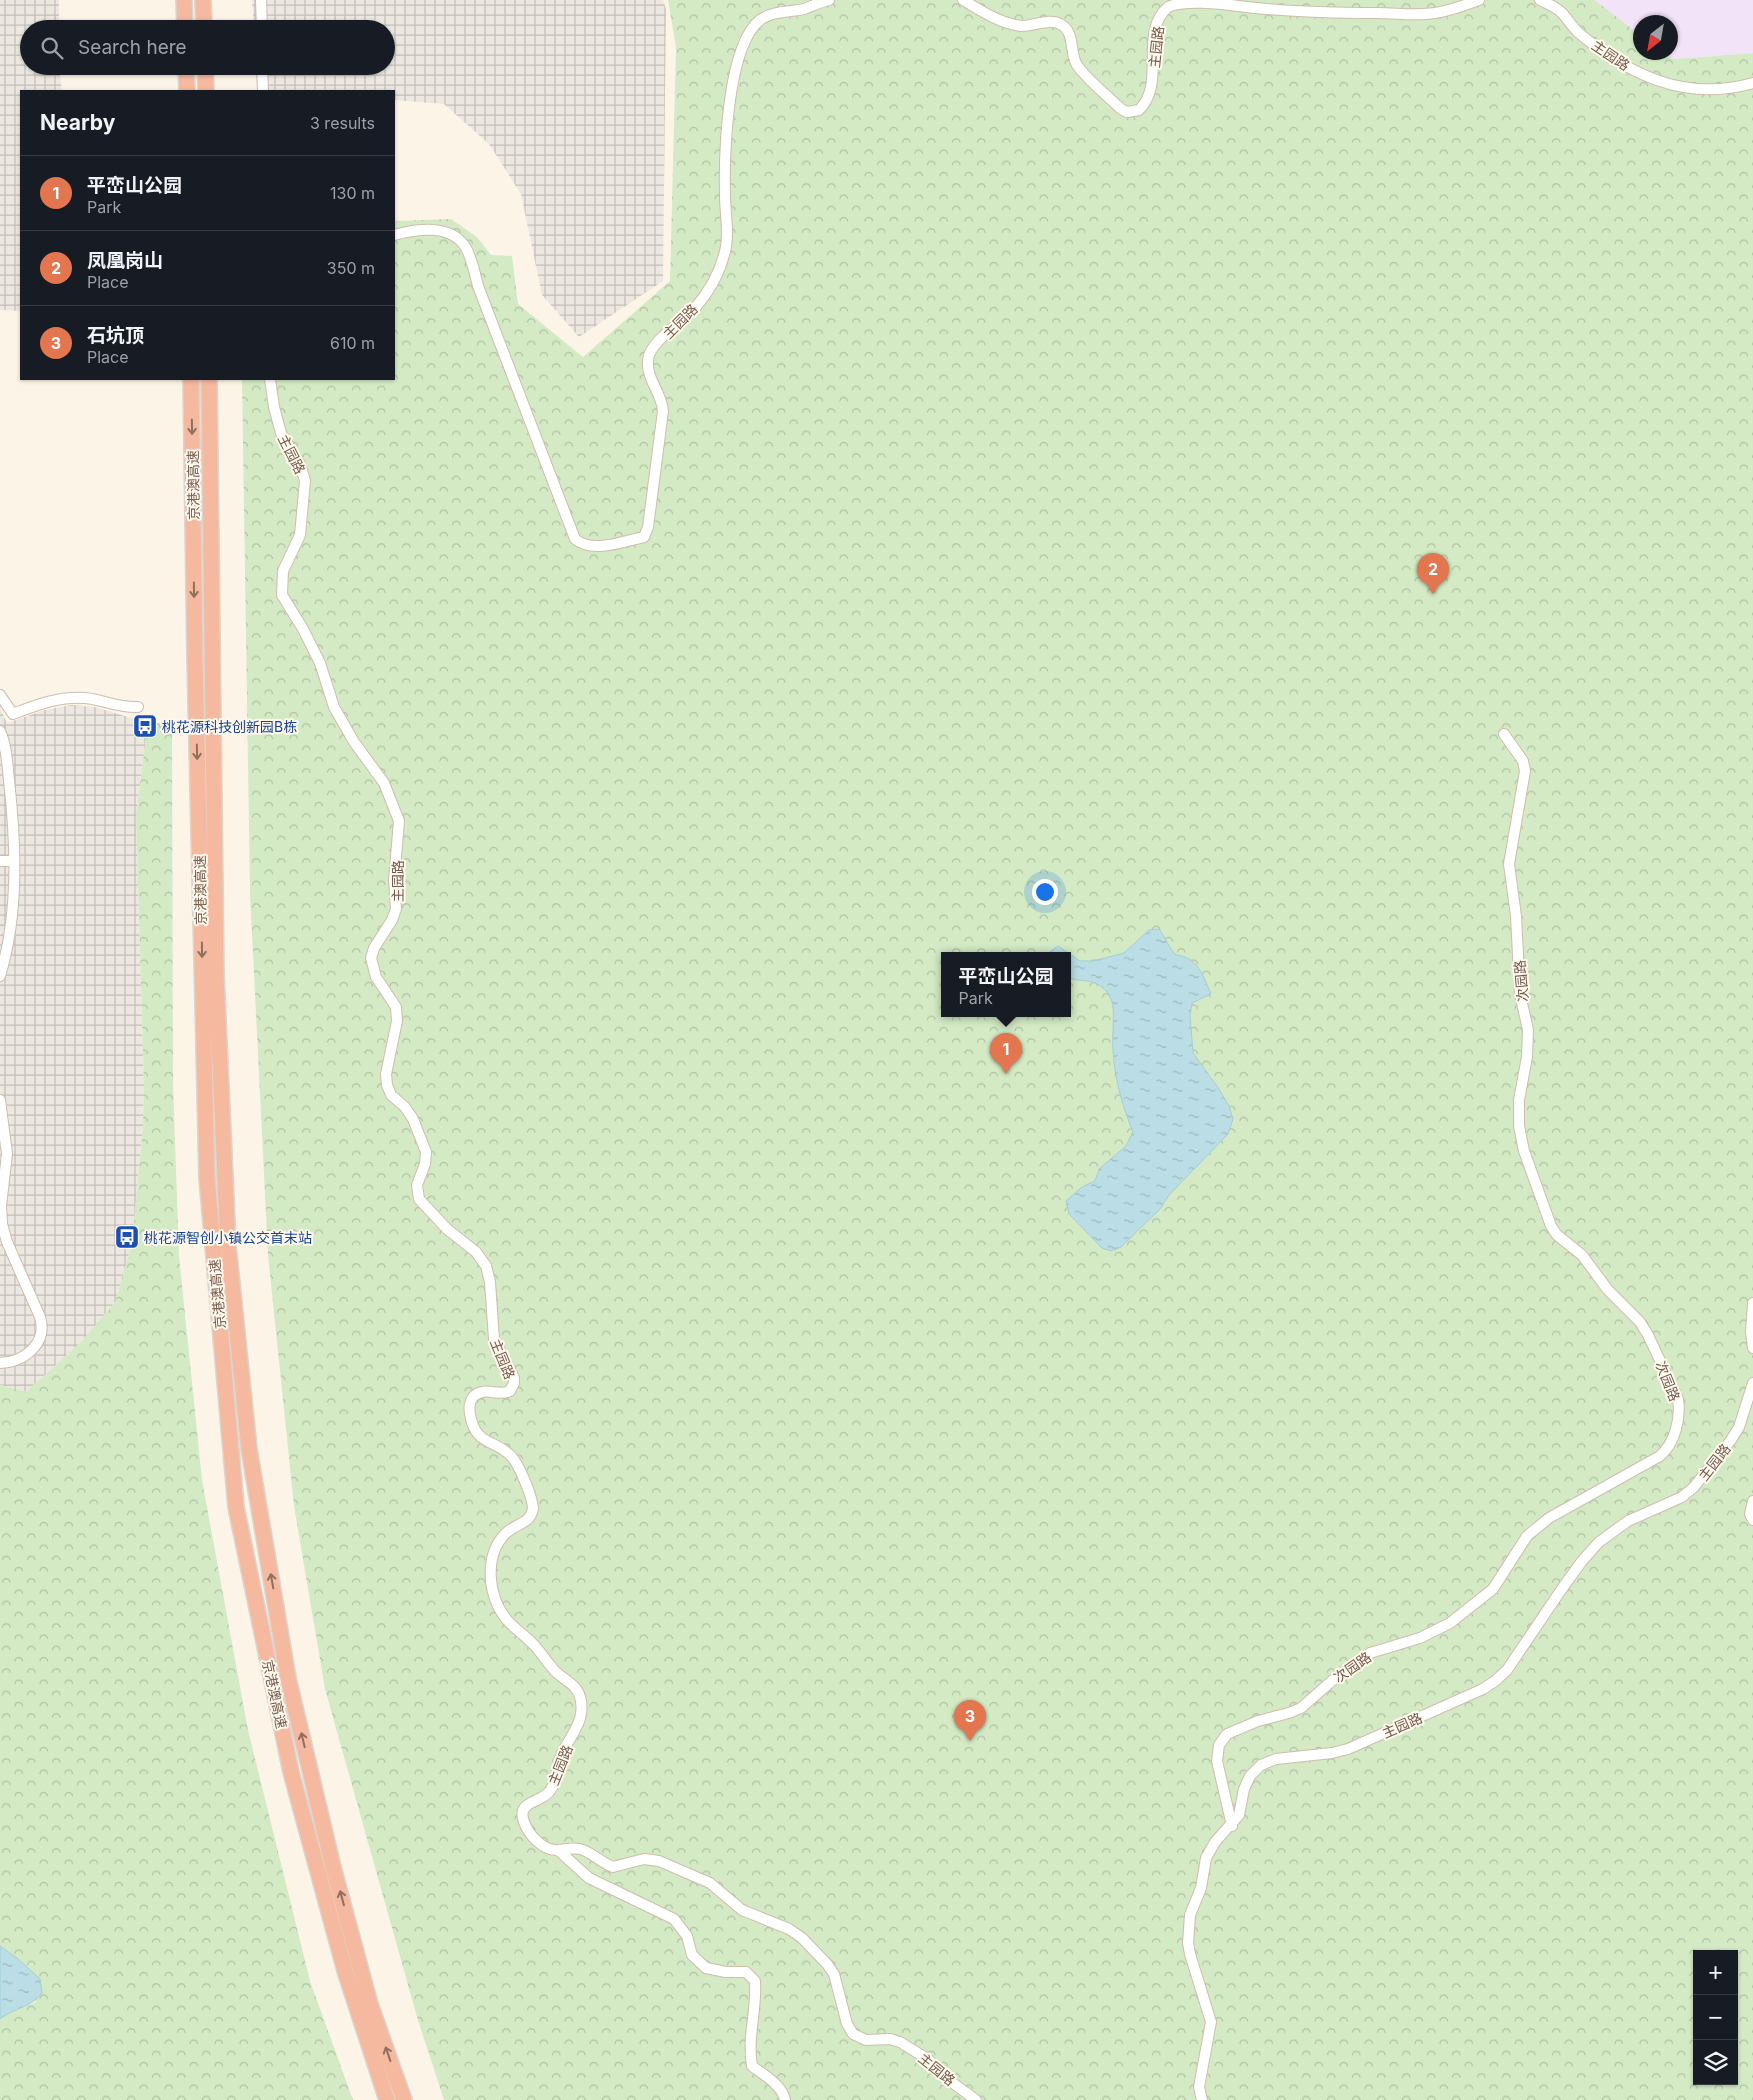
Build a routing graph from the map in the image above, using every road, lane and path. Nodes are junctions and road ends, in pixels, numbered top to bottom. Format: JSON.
{"nodes":[{"id":1,"x":184,"y":0,"type":"edge"},
{"id":2,"x":203,"y":0,"type":"edge"},
{"id":3,"x":261,"y":0,"type":"edge"},
{"id":4,"x":829,"y":0,"type":"edge"},
{"id":5,"x":963,"y":0,"type":"edge"},
{"id":6,"x":1479,"y":0,"type":"edge"},
{"id":7,"x":1540,"y":0,"type":"edge"},
{"id":8,"x":185,"y":20,"type":"edge"},
{"id":9,"x":204,"y":20,"type":"edge"},
{"id":10,"x":262,"y":20,"type":"edge"},
{"id":11,"x":186,"y":75,"type":"edge"},
{"id":12,"x":205,"y":75,"type":"edge"},
{"id":13,"x":262,"y":75,"type":"edge"},
{"id":14,"x":1753,"y":83,"type":"edge"},
{"id":15,"x":187,"y":90,"type":"edge"},
{"id":16,"x":206,"y":90,"type":"edge"},
{"id":17,"x":263,"y":90,"type":"edge"},
{"id":18,"x":395,"y":235,"type":"edge"},
{"id":19,"x":191,"y":380,"type":"edge"},
{"id":20,"x":209,"y":380,"type":"edge"},
{"id":21,"x":270,"y":380,"type":"edge"},
{"id":22,"x":0,"y":695,"type":"edge"},
{"id":23,"x":138,"y":707,"type":"dead end"},
{"id":24,"x":0,"y":731,"type":"edge"},
{"id":25,"x":1504,"y":734,"type":"dead end"},
{"id":26,"x":5,"y":793,"type":"edge"},
{"id":27,"x":0,"y":861,"type":"edge"},
{"id":28,"x":14,"y":861,"type":"junction"},
{"id":29,"x":0,"y":976,"type":"edge"},
{"id":30,"x":0,"y":1100,"type":"edge"},
{"id":31,"x":1753,"y":1303,"type":"edge"},
{"id":32,"x":1753,"y":1348,"type":"edge"},
{"id":33,"x":0,"y":1363,"type":"edge"},
{"id":34,"x":1753,"y":1383,"type":"edge"},
{"id":35,"x":1753,"y":1501,"type":"edge"},
{"id":36,"x":1753,"y":1520,"type":"edge"},
{"id":37,"x":1232,"y":1826,"type":"junction"},
{"id":38,"x":558,"y":1850,"type":"junction"},
{"id":39,"x":387,"y":2100,"type":"edge"},
{"id":40,"x":404,"y":2100,"type":"edge"},
{"id":41,"x":785,"y":2100,"type":"edge"},
{"id":42,"x":976,"y":2100,"type":"edge"},
{"id":43,"x":1202,"y":2100,"type":"edge"}],
"edges":[{"from":1,"to":8,"type":"highway"},
{"from":2,"to":9,"type":"highway"},
{"from":3,"to":10,"type":"street"},
{"from":4,"to":18,"type":"street","name":"主园路"},
{"from":5,"to":6,"type":"street","name":"主园路"},
{"from":7,"to":14,"type":"street","name":"主园路"},
{"from":11,"to":15,"type":"highway"},
{"from":12,"to":16,"type":"highway"},
{"from":13,"to":17,"type":"street"},
{"from":19,"to":39,"type":"highway","name":"京港澳高速","one_way":true},
{"from":40,"to":20,"type":"highway","name":"京港澳高速","one_way":true},
{"from":21,"to":38,"type":"street","name":"主园路"},
{"from":22,"to":23,"type":"street"},
{"from":24,"to":26,"type":"street"},
{"from":25,"to":37,"type":"street","name":"次园路"},
{"from":26,"to":28,"type":"street"},
{"from":27,"to":28,"type":"street"},
{"from":28,"to":29,"type":"street"},
{"from":30,"to":33,"type":"street"},
{"from":31,"to":32,"type":"street"},
{"from":34,"to":37,"type":"street","name":"主园路"},
{"from":35,"to":36,"type":"street"},
{"from":37,"to":43,"type":"street","name":"主园路"},
{"from":38,"to":41,"type":"street"},
{"from":38,"to":42,"type":"street","name":"主园路"}]}
